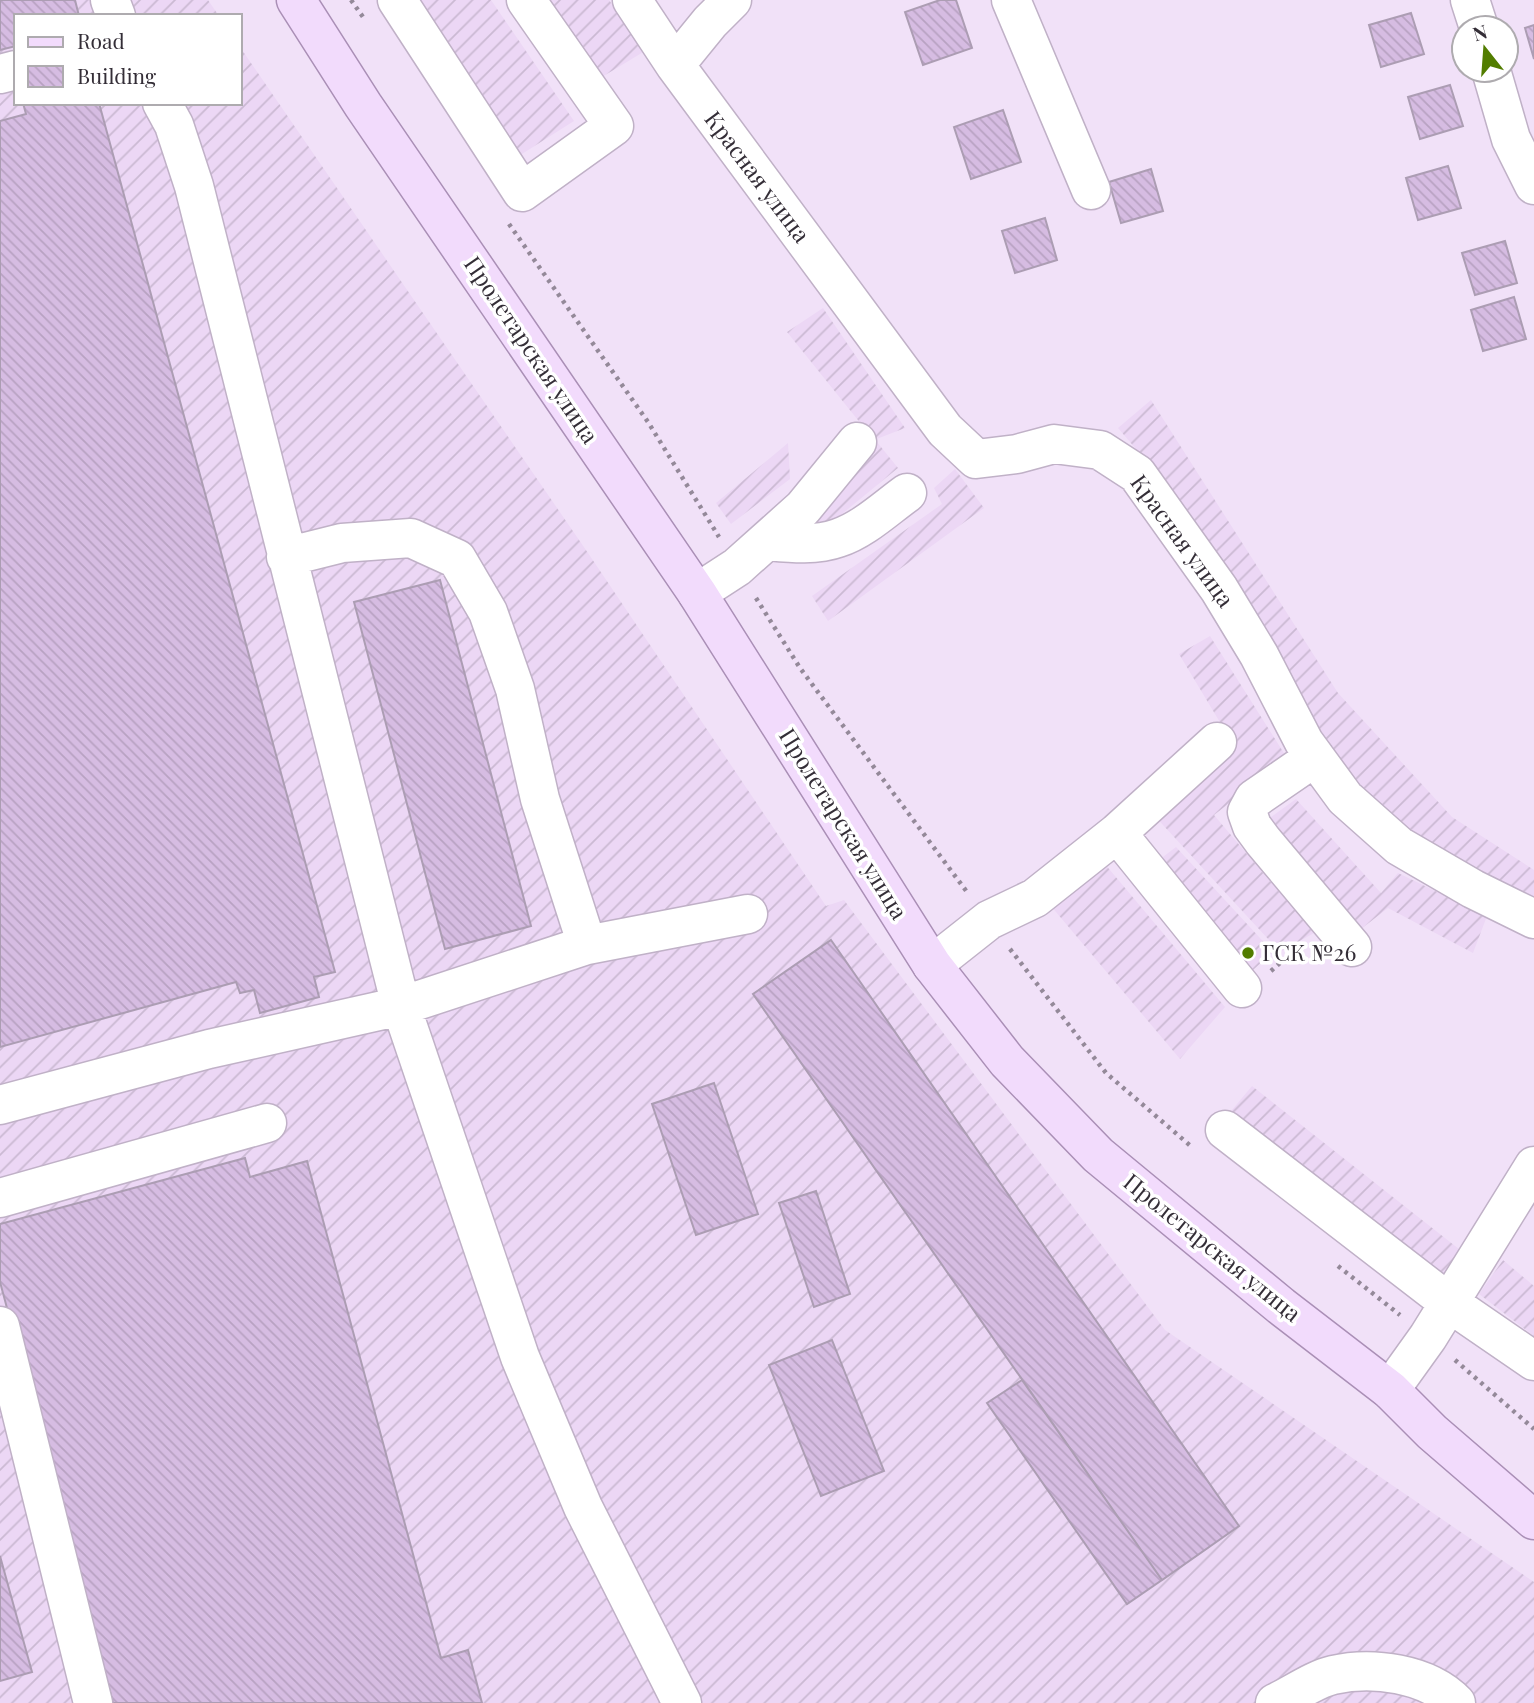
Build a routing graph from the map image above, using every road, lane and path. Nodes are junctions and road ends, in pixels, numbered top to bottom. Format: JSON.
{"nodes":[{"id":1,"x":296,"y":0,"type":"edge"},
{"id":2,"x":351,"y":0,"type":"edge"},
{"id":3,"x":526,"y":0,"type":"edge"},
{"id":4,"x":632,"y":0,"type":"edge"},
{"id":5,"x":732,"y":0,"type":"edge"},
{"id":6,"x":1011,"y":0,"type":"edge"},
{"id":7,"x":382,"y":11,"type":"edge"},
{"id":8,"x":675,"y":65,"type":"junction"},
{"id":9,"x":1495,"y":84,"type":"edge"},
{"id":10,"x":163,"y":105,"type":"edge"},
{"id":11,"x":1534,"y":185,"type":"edge"},
{"id":12,"x":1091,"y":190,"type":"dead end"},
{"id":13,"x":504,"y":217,"type":"dead end"},
{"id":14,"x":856,"y":443,"type":"dead end"},
{"id":15,"x":908,"y":493,"type":"dead end"},
{"id":16,"x":767,"y":541,"type":"junction"},
{"id":17,"x":286,"y":557,"type":"junction"},
{"id":18,"x":737,"y":566,"type":"junction"},
{"id":19,"x":697,"y":593,"type":"junction"},
{"id":20,"x":1217,"y":742,"type":"dead end"},
{"id":21,"x":1315,"y":757,"type":"junction"},
{"id":22,"x":1117,"y":833,"type":"junction"},
{"id":23,"x":748,"y":915,"type":"dead end"},
{"id":24,"x":1534,"y":919,"type":"edge"},
{"id":25,"x":989,"y":920,"type":"junction"},
{"id":26,"x":587,"y":945,"type":"junction"},
{"id":27,"x":1352,"y":947,"type":"dead end"},
{"id":28,"x":932,"y":965,"type":"junction"},
{"id":29,"x":1242,"y":988,"type":"dead end"},
{"id":30,"x":401,"y":1006,"type":"junction"},
{"id":31,"x":0,"y":1105,"type":"edge"},
{"id":32,"x":267,"y":1123,"type":"dead end"},
{"id":33,"x":1212,"y":1142,"type":"joint"},
{"id":34,"x":1534,"y":1166,"type":"edge"},
{"id":35,"x":0,"y":1198,"type":"edge"},
{"id":36,"x":1334,"y":1263,"type":"dead end"},
{"id":37,"x":1448,"y":1302,"type":"junction"},
{"id":38,"x":0,"y":1326,"type":"edge"},
{"id":39,"x":1428,"y":1337,"type":"junction"},
{"id":40,"x":1534,"y":1361,"type":"edge"},
{"id":41,"x":1390,"y":1390,"type":"junction"},
{"id":42,"x":1534,"y":1429,"type":"edge"},
{"id":43,"x":1534,"y":1520,"type":"edge"},
{"id":44,"x":93,"y":1703,"type":"edge"},
{"id":45,"x":682,"y":1703,"type":"edge"},
{"id":46,"x":1275,"y":1703,"type":"edge"},
{"id":47,"x":1455,"y":1703,"type":"edge"}],
"edges":[{"from":1,"to":19,"type":"main road","name":"Пролетарская улица"},
{"from":2,"to":7,"type":"path"},
{"from":3,"to":7,"type":"street"},
{"from":4,"to":8,"type":"street","name":"Красная улица"},
{"from":5,"to":8,"type":"street"},
{"from":6,"to":12,"type":"street"},
{"from":8,"to":21,"type":"street","name":"Красная улица"},
{"from":9,"to":11,"type":"street"},
{"from":10,"to":17,"type":"street"},
{"from":13,"to":18,"type":"path"},
{"from":14,"to":16,"type":"street"},
{"from":15,"to":16,"type":"street"},
{"from":16,"to":18,"type":"street"},
{"from":17,"to":26,"type":"street"},
{"from":17,"to":30,"type":"street"},
{"from":18,"to":19,"type":"street"},
{"from":18,"to":25,"type":"path"},
{"from":19,"to":28,"type":"main road","name":"Пролетарская улица"},
{"from":20,"to":22,"type":"street"},
{"from":21,"to":24,"type":"street","name":"Красная улица"},
{"from":21,"to":27,"type":"street"},
{"from":22,"to":25,"type":"street"},
{"from":22,"to":29,"type":"street"},
{"from":23,"to":26,"type":"street"},
{"from":25,"to":28,"type":"street"},
{"from":25,"to":33,"type":"path"},
{"from":26,"to":30,"type":"street"},
{"from":28,"to":41,"type":"main road","name":"Пролетарская улица"},
{"from":30,"to":31,"type":"street"},
{"from":30,"to":45,"type":"street"},
{"from":32,"to":35,"type":"street"},
{"from":33,"to":37,"type":"street"},
{"from":34,"to":37,"type":"street"},
{"from":36,"to":39,"type":"path"},
{"from":37,"to":39,"type":"street"},
{"from":37,"to":40,"type":"street"},
{"from":38,"to":44,"type":"street"},
{"from":39,"to":41,"type":"street"},
{"from":39,"to":42,"type":"path"},
{"from":41,"to":43,"type":"main road","name":"Пролетарская улица"},
{"from":46,"to":47,"type":"street"}]}
